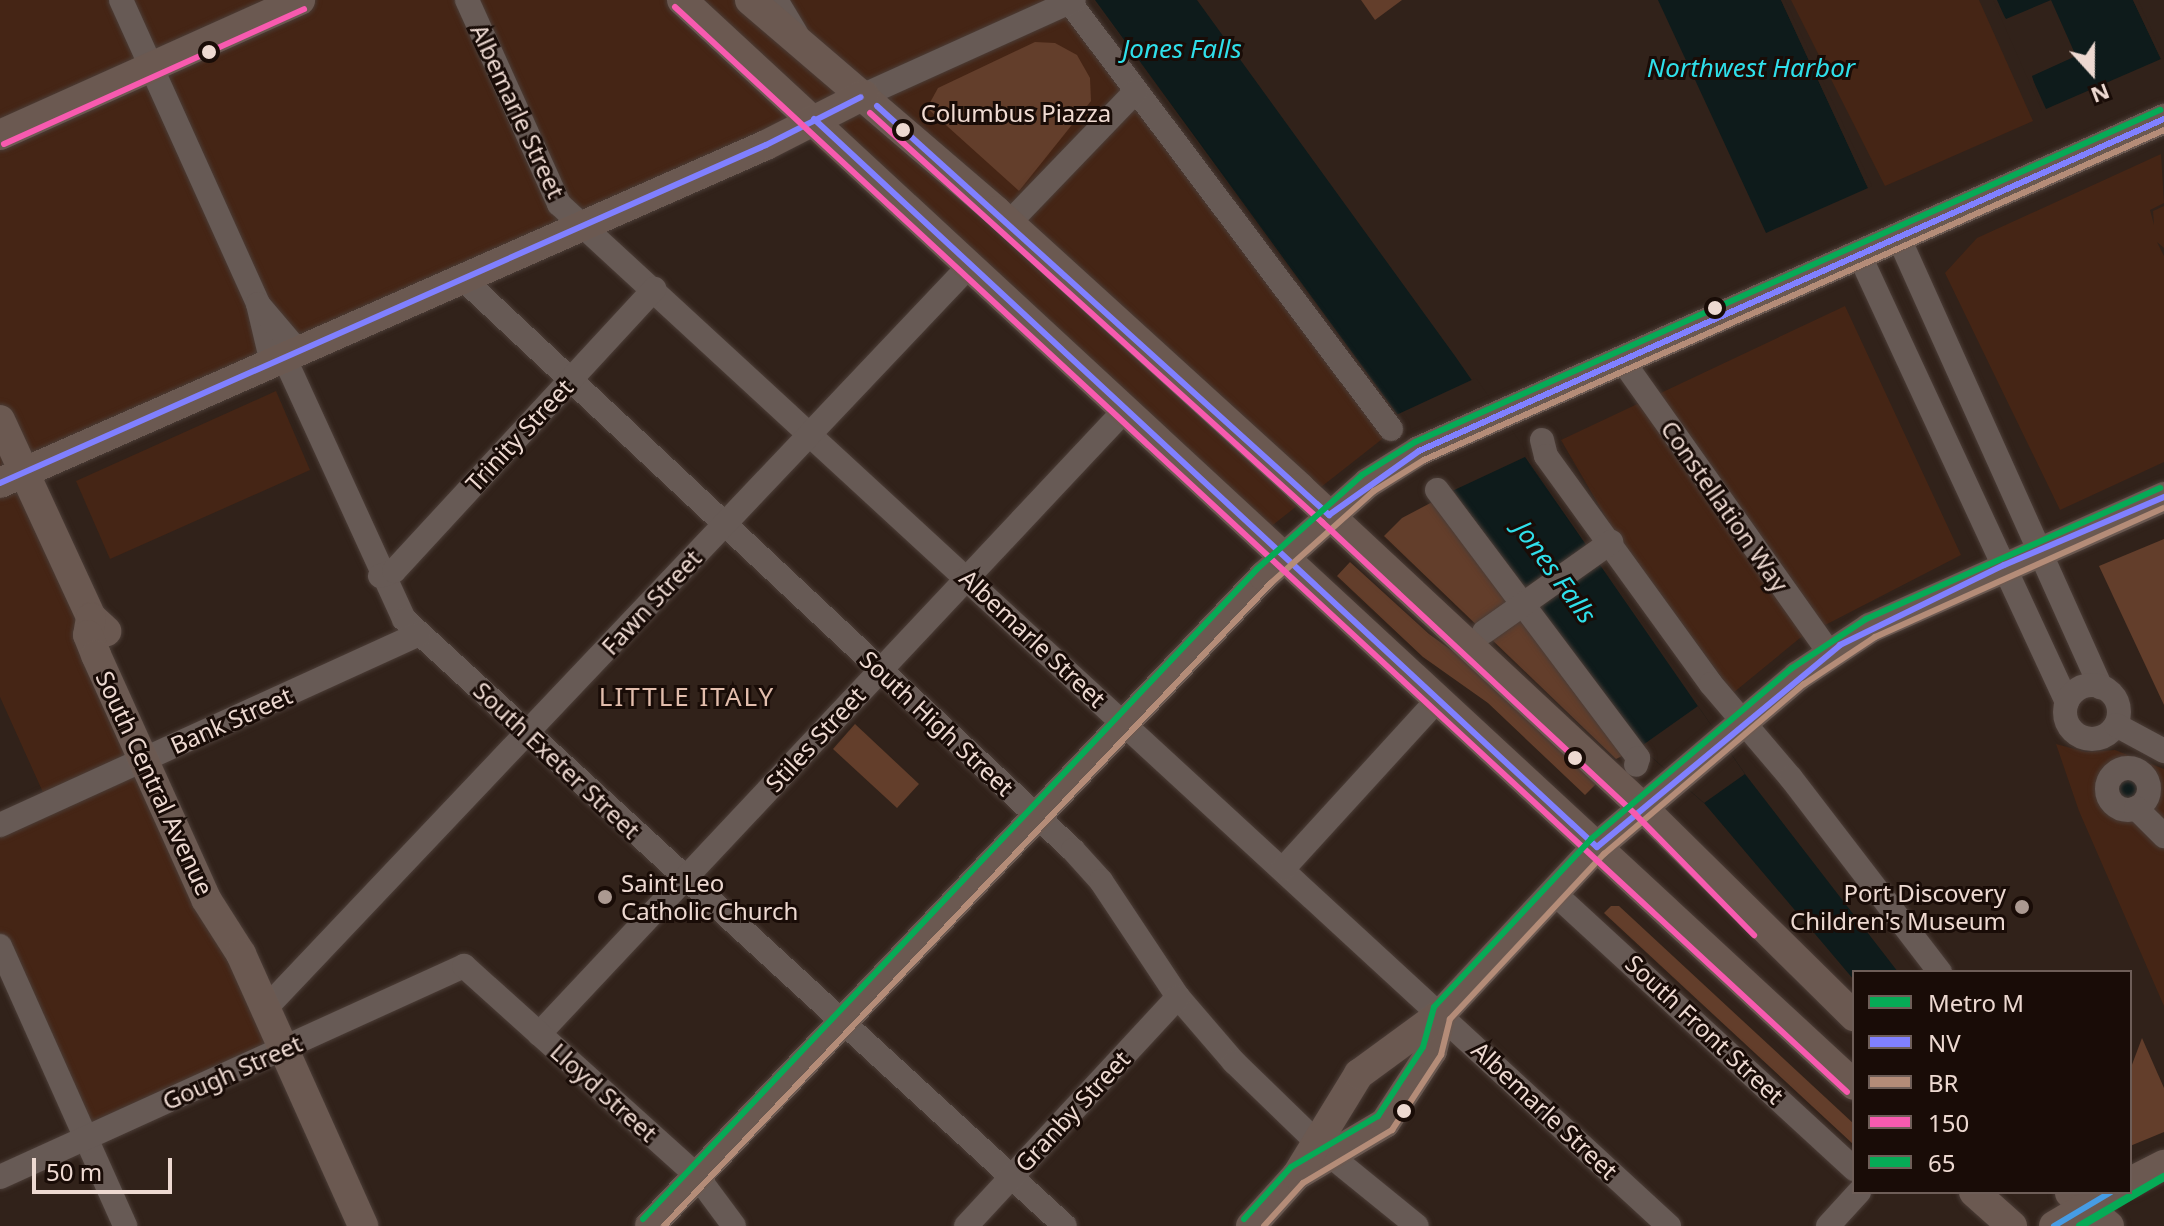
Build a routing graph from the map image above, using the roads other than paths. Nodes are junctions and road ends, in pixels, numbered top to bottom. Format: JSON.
{"nodes":[{"id":1,"x":121,"y":0,"type":"edge"},
{"id":2,"x":300,"y":0,"type":"edge"},
{"id":3,"x":467,"y":0,"type":"edge"},
{"id":4,"x":682,"y":0,"type":"edge"},
{"id":5,"x":750,"y":0,"type":"edge"},
{"id":6,"x":776,"y":0,"type":"edge"},
{"id":7,"x":1071,"y":1,"type":"edge"},
{"id":8,"x":799,"y":39,"type":"junction"},
{"id":9,"x":151,"y":67,"type":"junction"},
{"id":10,"x":1136,"y":91,"type":"junction"},
{"id":11,"x":864,"y":95,"type":"junction"},
{"id":12,"x":814,"y":119,"type":"junction"},
{"id":13,"x":2164,"y":119,"type":"edge"},
{"id":14,"x":0,"y":135,"type":"edge"},
{"id":15,"x":1009,"y":223,"type":"junction"},
{"id":16,"x":584,"y":225,"type":"junction"},
{"id":17,"x":1898,"y":236,"type":"junction"},
{"id":18,"x":1859,"y":254,"type":"junction"},
{"id":19,"x":970,"y":265,"type":"junction"},
{"id":20,"x":462,"y":278,"type":"junction"},
{"id":21,"x":654,"y":289,"type":"junction"},
{"id":22,"x":285,"y":357,"type":"junction"},
{"id":23,"x":1622,"y":360,"type":"junction"},
{"id":24,"x":571,"y":380,"type":"junction"},
{"id":25,"x":1125,"y":410,"type":"junction"},
{"id":26,"x":0,"y":420,"type":"edge"},
{"id":27,"x":1391,"y":429,"type":"dead end"},
{"id":28,"x":811,"y":434,"type":"junction"},
{"id":29,"x":1542,"y":440,"type":"dead end"},
{"id":30,"x":12,"y":478,"type":"edge"},
{"id":31,"x":1437,"y":490,"type":"dead end"},
{"id":32,"x":2164,"y":497,"type":"edge"},
{"id":33,"x":1329,"y":515,"type":"junction"},
{"id":34,"x":725,"y":524,"type":"junction"},
{"id":35,"x":1604,"y":548,"type":"junction"},
{"id":36,"x":2037,"y":551,"type":"junction"},
{"id":37,"x":1283,"y":557,"type":"junction"},
{"id":38,"x":2004,"y":565,"type":"junction"},
{"id":39,"x":380,"y":576,"type":"junction"},
{"id":40,"x":967,"y":578,"type":"junction"},
{"id":41,"x":1522,"y":604,"type":"junction"},
{"id":42,"x":1484,"y":632,"type":"dead end"},
{"id":43,"x":419,"y":634,"type":"junction"},
{"id":44,"x":1829,"y":652,"type":"junction"},
{"id":45,"x":881,"y":670,"type":"junction"},
{"id":46,"x":2101,"y":687,"type":"junction"},
{"id":47,"x":1438,"y":699,"type":"junction"},
{"id":48,"x":2067,"y":702,"type":"junction"},
{"id":49,"x":1125,"y":723,"type":"junction"},
{"id":50,"x":2116,"y":725,"type":"junction"},
{"id":51,"x":1732,"y":730,"type":"junction"},
{"id":52,"x":527,"y":732,"type":"junction"},
{"id":53,"x":2164,"y":751,"type":"edge"},
{"id":54,"x":152,"y":756,"type":"junction"},
{"id":55,"x":1636,"y":765,"type":"dead end"},
{"id":56,"x":1642,"y":807,"type":"junction"},
{"id":57,"x":2136,"y":808,"type":"dead end"},
{"id":58,"x":1037,"y":816,"type":"junction"},
{"id":59,"x":0,"y":825,"type":"edge"},
{"id":60,"x":2164,"y":836,"type":"edge"},
{"id":61,"x":1597,"y":847,"type":"junction"},
{"id":62,"x":1283,"y":869,"type":"junction"},
{"id":63,"x":685,"y":878,"type":"junction"},
{"id":64,"x":1554,"y":893,"type":"junction"},
{"id":65,"x":0,"y":946,"type":"edge"},
{"id":66,"x":464,"y":966,"type":"joint"},
{"id":67,"x":1938,"y":970,"type":"edge"},
{"id":68,"x":1178,"y":997,"type":"junction"},
{"id":69,"x":266,"y":1008,"type":"junction"},
{"id":70,"x":1441,"y":1014,"type":"junction"},
{"id":71,"x":1852,"y":1014,"type":"edge"},
{"id":72,"x":843,"y":1022,"type":"junction"},
{"id":73,"x":539,"y":1034,"type":"junction"},
{"id":74,"x":284,"y":1048,"type":"junction"},
{"id":75,"x":1852,"y":1083,"type":"edge"},
{"id":76,"x":86,"y":1138,"type":"junction"},
{"id":77,"x":1324,"y":1149,"type":"junction"},
{"id":78,"x":2164,"y":1165,"type":"edge"},
{"id":79,"x":1852,"y":1167,"type":"edge"},
{"id":80,"x":697,"y":1176,"type":"junction"},
{"id":81,"x":1012,"y":1176,"type":"junction"},
{"id":82,"x":0,"y":1177,"type":"edge"},
{"id":83,"x":2132,"y":1181,"type":"edge"},
{"id":84,"x":1976,"y":1194,"type":"edge"},
{"id":85,"x":2088,"y":1197,"type":"edge"},
{"id":86,"x":1659,"y":1223,"type":"edge"},
{"id":87,"x":125,"y":1226,"type":"edge"},
{"id":88,"x":363,"y":1226,"type":"edge"},
{"id":89,"x":650,"y":1226,"type":"edge"},
{"id":90,"x":734,"y":1226,"type":"edge"},
{"id":91,"x":966,"y":1226,"type":"edge"},
{"id":92,"x":1065,"y":1226,"type":"edge"},
{"id":93,"x":1251,"y":1226,"type":"edge"},
{"id":94,"x":1417,"y":1226,"type":"edge"},
{"id":95,"x":2012,"y":1226,"type":"edge"},
{"id":96,"x":2054,"y":1226,"type":"edge"},
{"id":97,"x":2109,"y":1226,"type":"edge"}],
"edges":[{"from":1,"to":9,"type":"street","name":"South Exeter Street"},
{"from":2,"to":9,"type":"main road"},
{"from":3,"to":16,"type":"street","name":"Albemarle Street"},
{"from":4,"to":12,"type":"main road"},
{"from":5,"to":8,"type":"main road"},
{"from":6,"to":8,"type":"street"},
{"from":7,"to":10,"type":"street"},
{"from":7,"to":11,"type":"street"},
{"from":8,"to":11,"type":"main road"},
{"from":9,"to":14,"type":"main road"},
{"from":9,"to":22,"type":"street","name":"South Exeter Street"},
{"from":10,"to":15,"type":"street"},
{"from":10,"to":27,"type":"street"},
{"from":11,"to":12,"type":"main road"},
{"from":11,"to":15,"type":"main road"},
{"from":12,"to":16,"type":"main road"},
{"from":12,"to":19,"type":"main road"},
{"from":13,"to":17,"type":"main road"},
{"from":15,"to":33,"type":"main road"},
{"from":16,"to":20,"type":"main road"},
{"from":16,"to":21,"type":"street","name":"Albemarle Street"},
{"from":17,"to":18,"type":"main road"},
{"from":17,"to":36,"type":"street"},
{"from":18,"to":23,"type":"main road"},
{"from":18,"to":38,"type":"street"},
{"from":19,"to":25,"type":"main road"},
{"from":19,"to":28,"type":"street","name":"Fawn Street"},
{"from":20,"to":22,"type":"main road"},
{"from":20,"to":24,"type":"street","name":"South High Street"},
{"from":21,"to":24,"type":"street","name":"Trinity Street"},
{"from":21,"to":28,"type":"street","name":"Albemarle Street"},
{"from":22,"to":30,"type":"main road"},
{"from":22,"to":39,"type":"street","name":"South Exeter Street"},
{"from":23,"to":33,"type":"main road"},
{"from":23,"to":44,"type":"street","name":"Constellation Way"},
{"from":24,"to":34,"type":"street","name":"South High Street"},
{"from":24,"to":39,"type":"street","name":"Trinity Street"},
{"from":25,"to":37,"type":"main road"},
{"from":25,"to":40,"type":"street","name":"Stiles Street"},
{"from":26,"to":30,"type":"main road","name":"South Central Avenue"},
{"from":28,"to":34,"type":"street","name":"Fawn Street"},
{"from":28,"to":40,"type":"street","name":"Albemarle Street"},
{"from":29,"to":35,"type":"street"},
{"from":30,"to":54,"type":"main road","name":"South Central Avenue"},
{"from":31,"to":41,"type":"street"},
{"from":32,"to":36,"type":"main road"},
{"from":33,"to":37,"type":"main road"},
{"from":33,"to":56,"type":"main road"},
{"from":34,"to":45,"type":"street","name":"South High Street"},
{"from":34,"to":52,"type":"street","name":"Fawn Street"},
{"from":35,"to":41,"type":"street"},
{"from":35,"to":51,"type":"street"},
{"from":36,"to":38,"type":"main road"},
{"from":36,"to":46,"type":"street"},
{"from":37,"to":47,"type":"main road"},
{"from":37,"to":49,"type":"main road"},
{"from":38,"to":44,"type":"main road"},
{"from":38,"to":48,"type":"street"},
{"from":39,"to":43,"type":"street","name":"South Exeter Street"},
{"from":40,"to":45,"type":"street","name":"Stiles Street"},
{"from":40,"to":49,"type":"street","name":"Albemarle Street"},
{"from":41,"to":42,"type":"street"},
{"from":41,"to":55,"type":"street"},
{"from":43,"to":52,"type":"street","name":"South Exeter Street"},
{"from":43,"to":54,"type":"street","name":"Bank Street"},
{"from":44,"to":51,"type":"main road"},
{"from":45,"to":58,"type":"street","name":"South High Street"},
{"from":45,"to":63,"type":"street","name":"Stiles Street"},
{"from":46,"to":48,"type":"street"},
{"from":46,"to":50,"type":"street"},
{"from":47,"to":61,"type":"main road"},
{"from":47,"to":62,"type":"street"},
{"from":48,"to":50,"type":"street"},
{"from":49,"to":58,"type":"main road"},
{"from":49,"to":62,"type":"street","name":"Albemarle Street"},
{"from":50,"to":53,"type":"street"},
{"from":51,"to":56,"type":"main road"},
{"from":51,"to":67,"type":"street"},
{"from":52,"to":63,"type":"street","name":"South Exeter Street"},
{"from":52,"to":69,"type":"street","name":"Fawn Street"},
{"from":54,"to":59,"type":"street","name":"Bank Street"},
{"from":54,"to":69,"type":"main road","name":"South Central Avenue"},
{"from":56,"to":61,"type":"main road"},
{"from":56,"to":71,"type":"main road"},
{"from":57,"to":60,"type":"street"},
{"from":58,"to":68,"type":"street","name":"South High Street"},
{"from":58,"to":72,"type":"main road"},
{"from":61,"to":64,"type":"main road"},
{"from":61,"to":75,"type":"main road"},
{"from":62,"to":70,"type":"street","name":"Albemarle Street"},
{"from":63,"to":72,"type":"street","name":"South Exeter Street"},
{"from":63,"to":73,"type":"street","name":"Stiles Street"},
{"from":64,"to":70,"type":"main road"},
{"from":64,"to":79,"type":"street","name":"South Front Street"},
{"from":65,"to":76,"type":"street"},
{"from":66,"to":73,"type":"street","name":"Lloyd Street"},
{"from":66,"to":74,"type":"street","name":"Gough Street"},
{"from":68,"to":77,"type":"street","name":"South High Street"},
{"from":68,"to":81,"type":"street","name":"Granby Street"},
{"from":69,"to":74,"type":"main road","name":"South Central Avenue"},
{"from":70,"to":77,"type":"main road"},
{"from":70,"to":77,"type":"main road"},
{"from":70,"to":86,"type":"street","name":"Albemarle Street"},
{"from":72,"to":80,"type":"main road"},
{"from":72,"to":81,"type":"street","name":"South Exeter Street"},
{"from":73,"to":80,"type":"street","name":"Lloyd Street"},
{"from":74,"to":76,"type":"street","name":"Gough Street"},
{"from":74,"to":88,"type":"main road","name":"South Central Avenue"},
{"from":76,"to":82,"type":"street","name":"Gough Street"},
{"from":76,"to":87,"type":"street"},
{"from":77,"to":93,"type":"main road"},
{"from":77,"to":94,"type":"street","name":"South High Street"},
{"from":78,"to":83,"type":"main road"},
{"from":80,"to":89,"type":"main road"},
{"from":80,"to":90,"type":"street","name":"Lloyd Street"},
{"from":81,"to":91,"type":"street","name":"Granby Street"},
{"from":81,"to":92,"type":"street","name":"South Exeter Street"},
{"from":84,"to":95,"type":"main road"},
{"from":85,"to":96,"type":"main road"},
{"from":85,"to":97,"type":"main road"}]}
